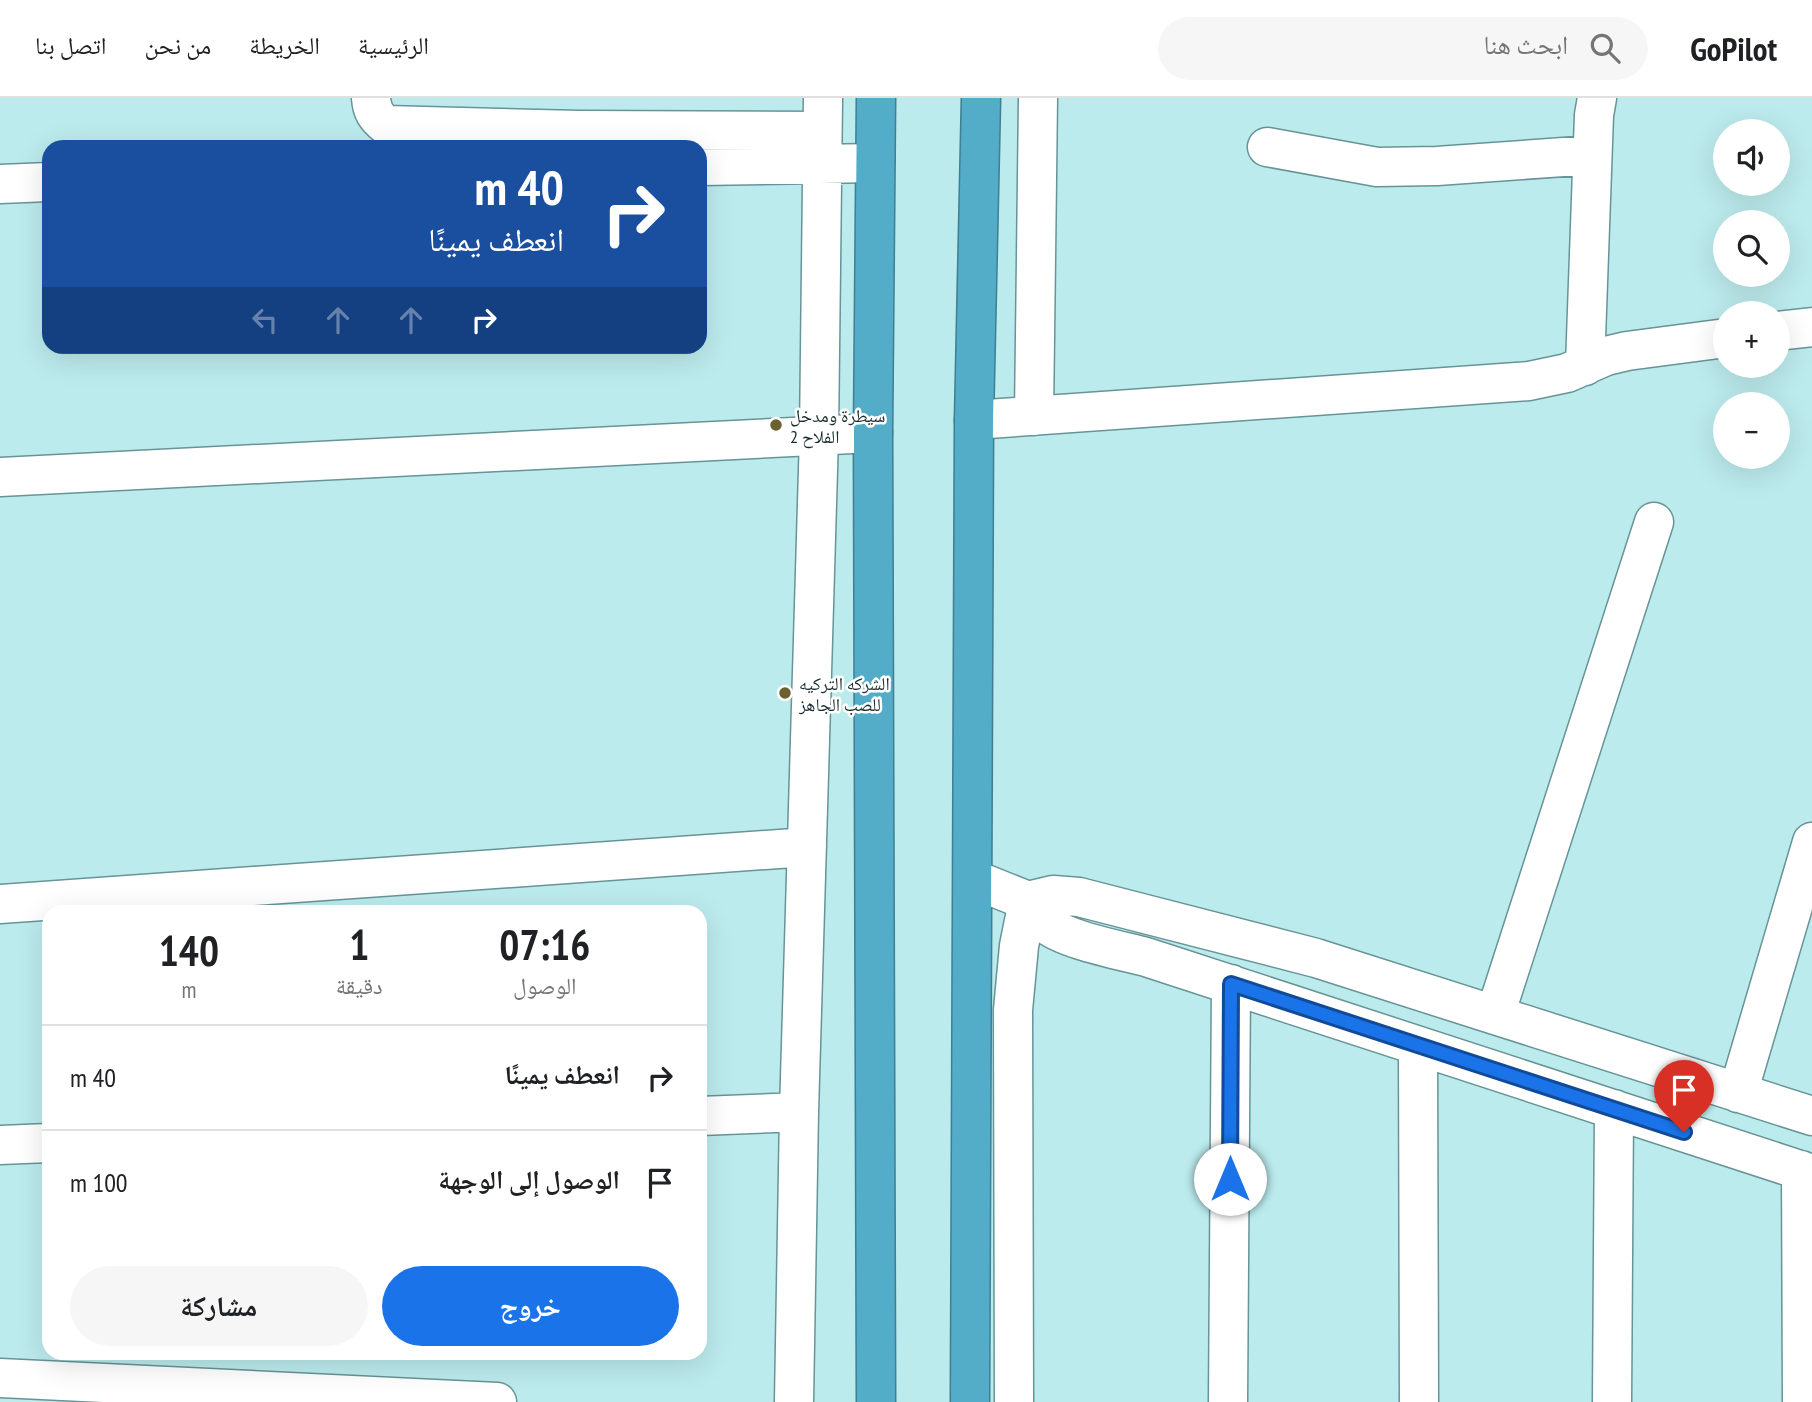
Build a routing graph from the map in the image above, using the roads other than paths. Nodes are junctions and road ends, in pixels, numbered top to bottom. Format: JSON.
{"nodes":[{"id":1,"x":372,"y":98,"type":"edge"},
{"id":2,"x":876,"y":98,"type":"edge"},
{"id":3,"x":981,"y":98,"type":"edge"},
{"id":4,"x":1038,"y":98,"type":"edge"},
{"id":5,"x":1597,"y":98,"type":"edge"},
{"id":6,"x":496,"y":113,"type":"edge"},
{"id":7,"x":822,"y":131,"type":"edge"},
{"id":8,"x":1267,"y":147,"type":"dead end"},
{"id":9,"x":1592,"y":155,"type":"junction"},
{"id":10,"x":875,"y":163,"type":"junction"},
{"id":11,"x":707,"y":164,"type":"edge"},
{"id":12,"x":42,"y":182,"type":"edge"},
{"id":13,"x":0,"y":184,"type":"edge"},
{"id":14,"x":1812,"y":327,"type":"edge"},
{"id":15,"x":1790,"y":330,"type":"edge"},
{"id":16,"x":1713,"y":340,"type":"edge"},
{"id":17,"x":1585,"y":366,"type":"junction"},
{"id":18,"x":1034,"y":416,"type":"junction"},
{"id":19,"x":974,"y":420,"type":"junction"},
{"id":20,"x":873,"y":433,"type":"junction"},
{"id":21,"x":819,"y":436,"type":"junction"},
{"id":22,"x":0,"y":477,"type":"edge"},
{"id":23,"x":1654,"y":522,"type":"dead end"},
{"id":24,"x":1812,"y":842,"type":"edge"},
{"id":25,"x":807,"y":847,"type":"junction"},
{"id":26,"x":973,"y":879,"type":"junction"},
{"id":27,"x":1028,"y":901,"type":"junction"},
{"id":28,"x":0,"y":904,"type":"edge"},
{"id":29,"x":1231,"y":984,"type":"junction"},
{"id":30,"x":1495,"y":1015,"type":"junction"},
{"id":31,"x":1419,"y":1046,"type":"junction"},
{"id":32,"x":1738,"y":1093,"type":"junction"},
{"id":33,"x":1614,"y":1110,"type":"junction"},
{"id":34,"x":799,"y":1112,"type":"junction"},
{"id":35,"x":707,"y":1116,"type":"edge"},
{"id":36,"x":1812,"y":1116,"type":"edge"},
{"id":37,"x":42,"y":1143,"type":"edge"},
{"id":38,"x":0,"y":1146,"type":"edge"},
{"id":39,"x":1806,"y":1172,"type":"edge"},
{"id":40,"x":0,"y":1378,"type":"edge"},
{"id":41,"x":497,"y":1402,"type":"edge"},
{"id":42,"x":794,"y":1402,"type":"edge"},
{"id":43,"x":876,"y":1402,"type":"edge"},
{"id":44,"x":970,"y":1402,"type":"edge"},
{"id":45,"x":1014,"y":1402,"type":"edge"},
{"id":46,"x":1228,"y":1402,"type":"edge"},
{"id":47,"x":1419,"y":1402,"type":"edge"},
{"id":48,"x":1612,"y":1402,"type":"edge"},
{"id":49,"x":1802,"y":1402,"type":"edge"}],
"edges":[{"from":1,"to":6,"type":"street"},
{"from":2,"to":10,"type":"highway"},
{"from":3,"to":19,"type":"highway"},
{"from":4,"to":18,"type":"street"},
{"from":5,"to":9,"type":"street"},
{"from":6,"to":7,"type":"street"},
{"from":7,"to":10,"type":"street"},
{"from":7,"to":11,"type":"street"},
{"from":7,"to":21,"type":"street"},
{"from":8,"to":9,"type":"street"},
{"from":9,"to":17,"type":"street"},
{"from":10,"to":20,"type":"highway"},
{"from":12,"to":13,"type":"street"},
{"from":14,"to":15,"type":"street"},
{"from":16,"to":17,"type":"street"},
{"from":17,"to":18,"type":"street"},
{"from":18,"to":19,"type":"street"},
{"from":19,"to":26,"type":"highway"},
{"from":20,"to":21,"type":"street"},
{"from":20,"to":43,"type":"highway"},
{"from":21,"to":22,"type":"street"},
{"from":21,"to":25,"type":"street"},
{"from":23,"to":30,"type":"street"},
{"from":24,"to":32,"type":"street"},
{"from":25,"to":28,"type":"street"},
{"from":25,"to":34,"type":"street"},
{"from":26,"to":27,"type":"street"},
{"from":26,"to":44,"type":"highway"},
{"from":27,"to":29,"type":"street"},
{"from":27,"to":30,"type":"street"},
{"from":27,"to":45,"type":"street"},
{"from":29,"to":31,"type":"street"},
{"from":29,"to":46,"type":"street"},
{"from":30,"to":32,"type":"street"},
{"from":31,"to":33,"type":"street"},
{"from":31,"to":47,"type":"street"},
{"from":32,"to":36,"type":"street"},
{"from":33,"to":39,"type":"street"},
{"from":33,"to":48,"type":"street"},
{"from":34,"to":35,"type":"street"},
{"from":34,"to":42,"type":"street"},
{"from":37,"to":38,"type":"street"},
{"from":39,"to":49,"type":"street"},
{"from":40,"to":41,"type":"street"}]}
